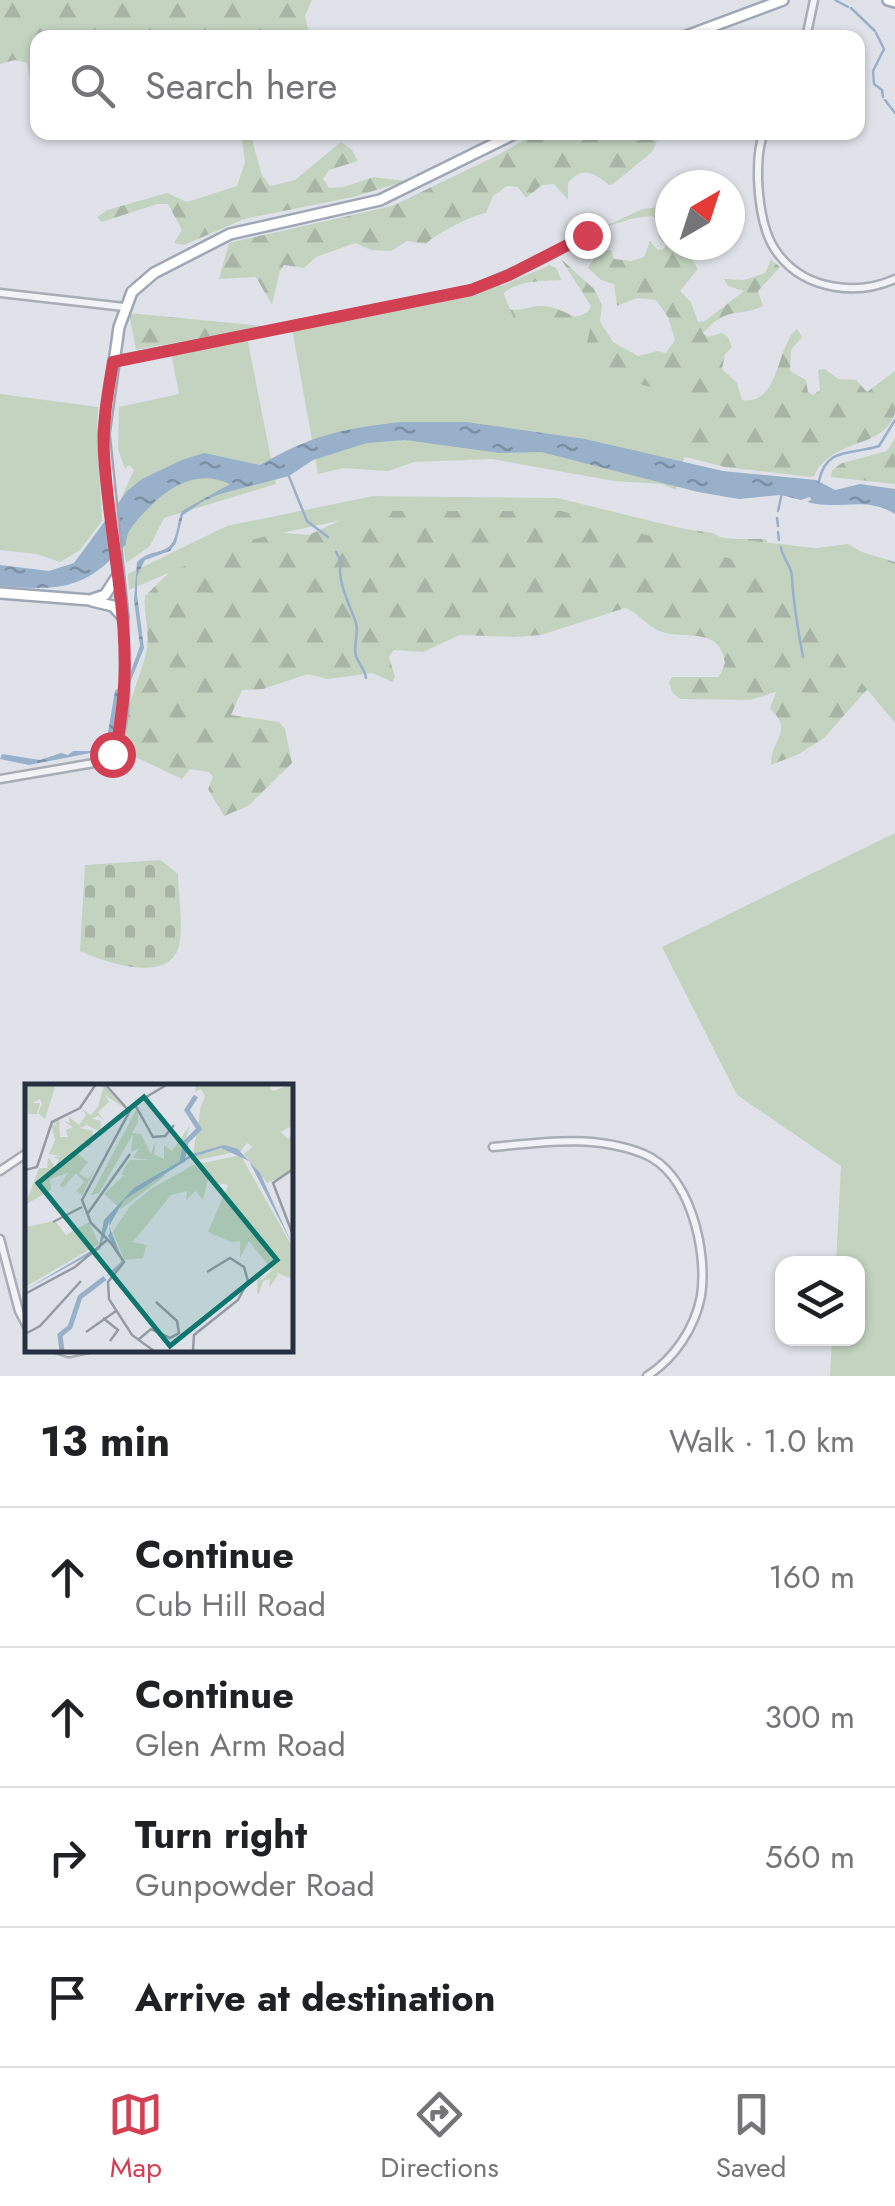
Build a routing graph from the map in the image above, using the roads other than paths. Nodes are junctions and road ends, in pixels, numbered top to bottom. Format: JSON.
{"nodes":[{"id":1,"x":783,"y":0,"type":"edge"},
{"id":2,"x":814,"y":0,"type":"edge"},
{"id":3,"x":758,"y":4,"type":"edge"},
{"id":4,"x":699,"y":30,"type":"edge"},
{"id":5,"x":808,"y":30,"type":"edge"},
{"id":6,"x":502,"y":140,"type":"edge"},
{"id":7,"x":762,"y":140,"type":"edge"},
{"id":8,"x":587,"y":235,"type":"dead end"},
{"id":9,"x":895,"y":280,"type":"edge"},
{"id":10,"x":0,"y":292,"type":"edge"},
{"id":11,"x":124,"y":308,"type":"junction"},
{"id":12,"x":113,"y":362,"type":"junction"},
{"id":13,"x":117,"y":572,"type":"junction"},
{"id":14,"x":110,"y":591,"type":"junction"},
{"id":15,"x":0,"y":593,"type":"edge"},
{"id":16,"x":90,"y":600,"type":"junction"},
{"id":17,"x":124,"y":618,"type":"junction"},
{"id":18,"x":0,"y":779,"type":"edge"},
{"id":19,"x":492,"y":1148,"type":"dead end"},
{"id":20,"x":25,"y":1154,"type":"edge"},
{"id":21,"x":0,"y":1171,"type":"edge"},
{"id":22,"x":0,"y":1239,"type":"edge"},
{"id":23,"x":25,"y":1322,"type":"edge"},
{"id":24,"x":646,"y":1376,"type":"edge"}],
"edges":[{"from":1,"to":3,"type":"main road"},
{"from":2,"to":5,"type":"street"},
{"from":3,"to":4,"type":"main road"},
{"from":6,"to":11,"type":"main road"},
{"from":7,"to":9,"type":"street"},
{"from":8,"to":12,"type":"street"},
{"from":10,"to":11,"type":"street"},
{"from":11,"to":12,"type":"main road"},
{"from":12,"to":13,"type":"main road"},
{"from":13,"to":14,"type":"main road"},
{"from":13,"to":17,"type":"main road"},
{"from":14,"to":16,"type":"main road"},
{"from":14,"to":17,"type":"street"},
{"from":15,"to":16,"type":"main road"},
{"from":16,"to":17,"type":"main road"},
{"from":17,"to":18,"type":"street"},
{"from":19,"to":24,"type":"street"},
{"from":20,"to":21,"type":"street"},
{"from":22,"to":23,"type":"street"}]}
